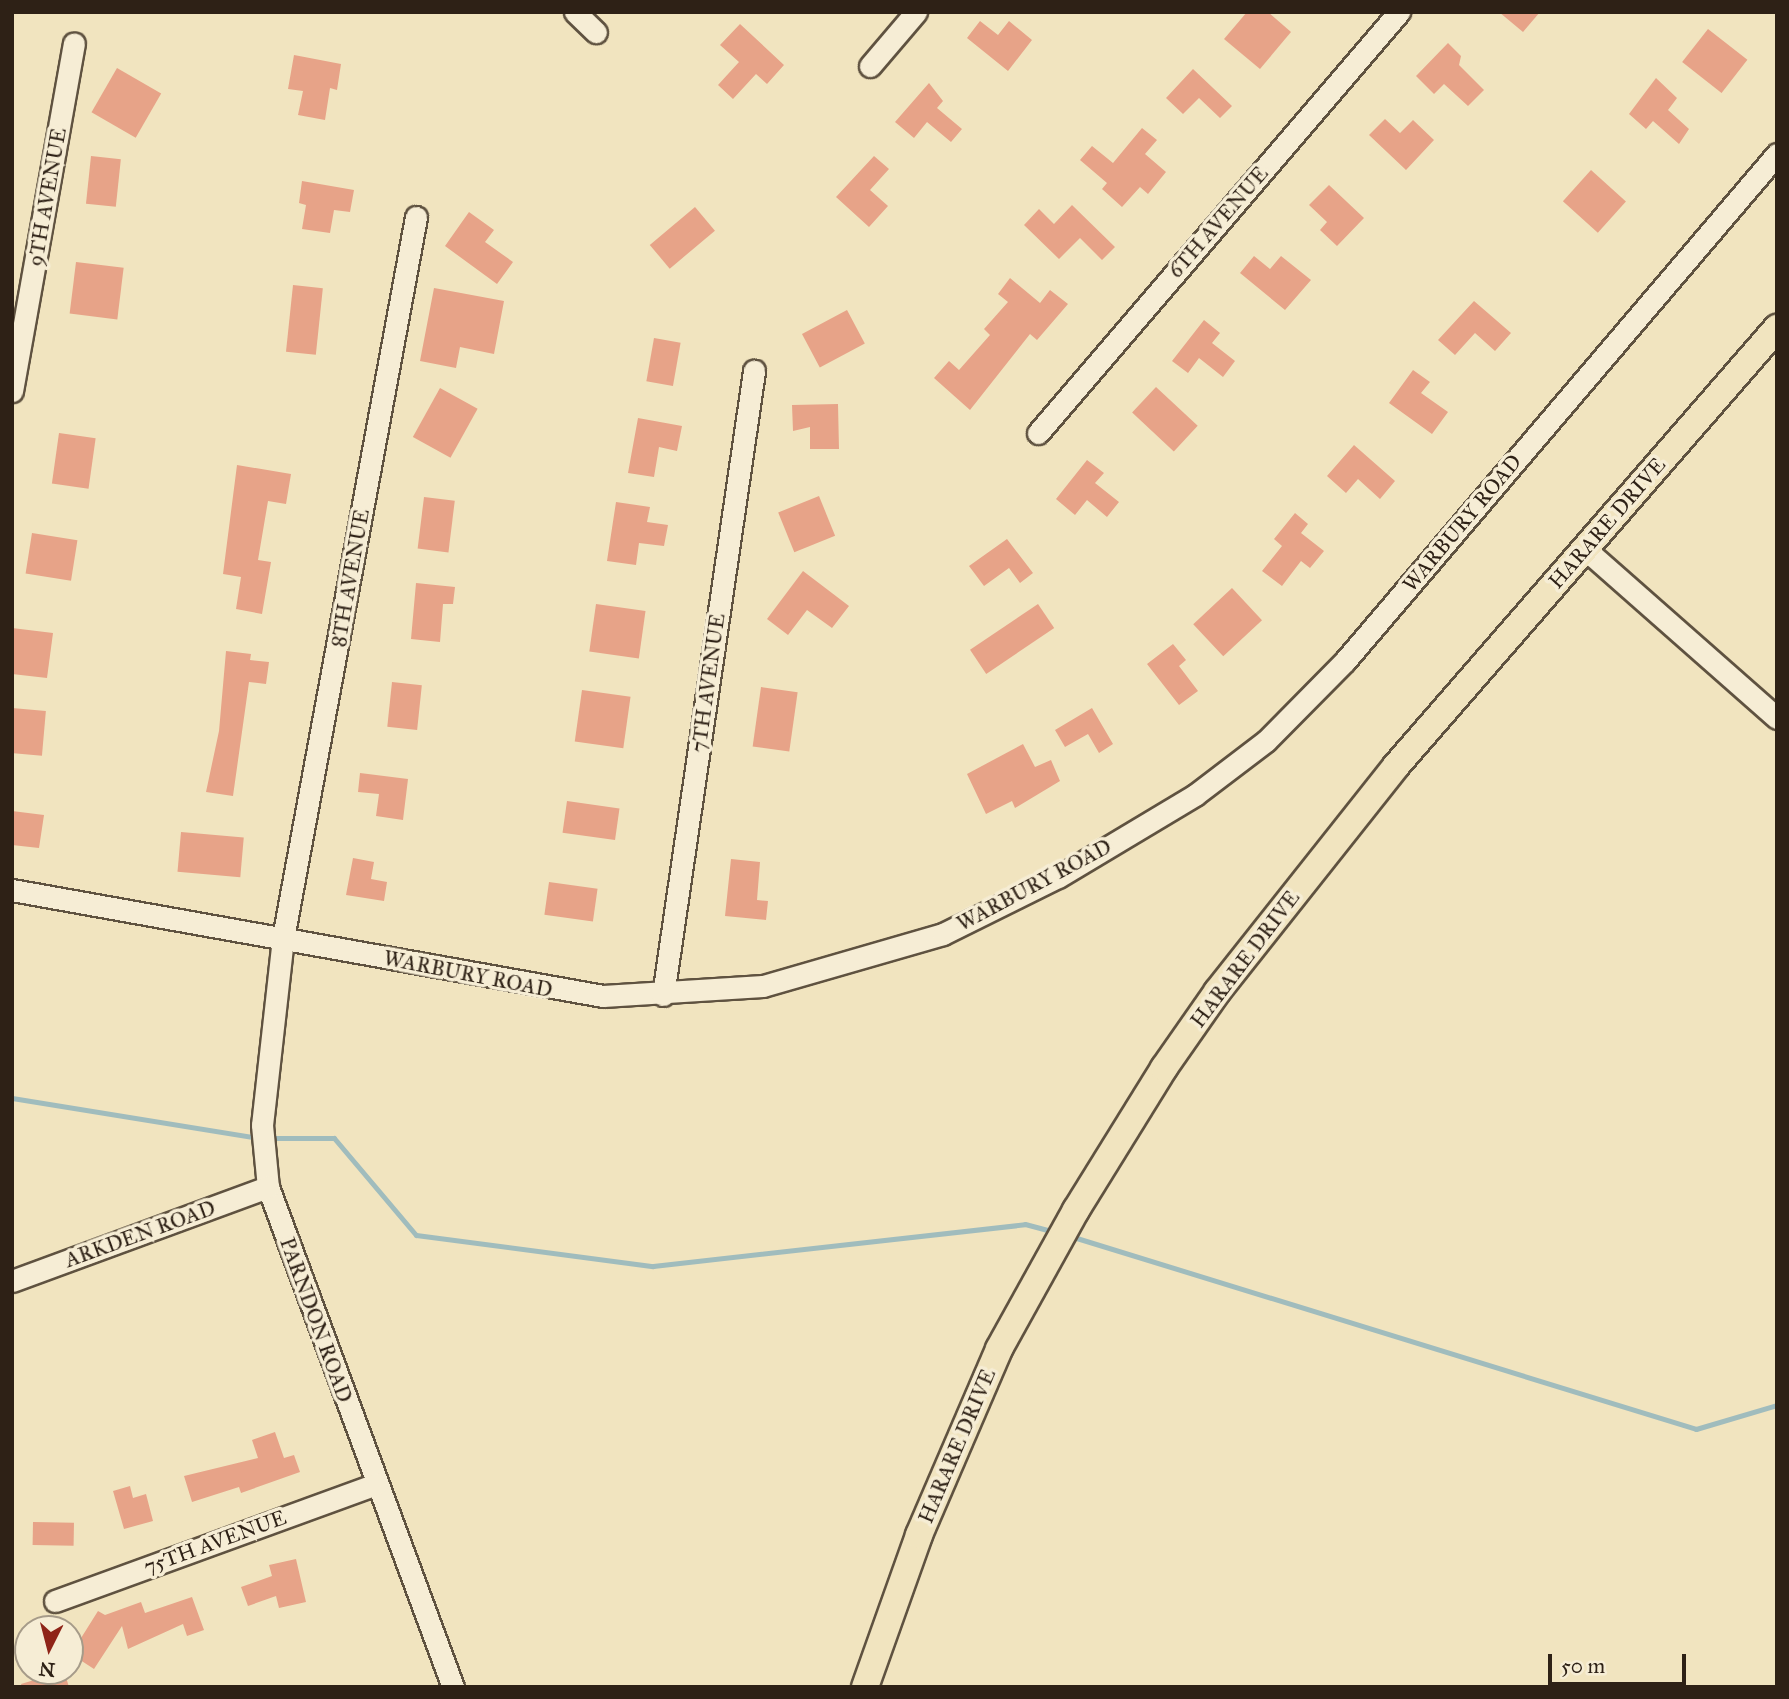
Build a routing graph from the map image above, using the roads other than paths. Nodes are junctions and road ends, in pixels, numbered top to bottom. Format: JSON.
{"nodes":[{"id":1,"x":575,"y":12,"type":"edge"},
{"id":2,"x":916,"y":12,"type":"edge"},
{"id":3,"x":1399,"y":12,"type":"edge"},
{"id":4,"x":596,"y":32,"type":"dead end"},
{"id":5,"x":74,"y":43,"type":"dead end"},
{"id":6,"x":870,"y":66,"type":"dead end"},
{"id":7,"x":1777,"y":154,"type":"edge"},
{"id":8,"x":416,"y":218,"type":"dead end"},
{"id":9,"x":1777,"y":328,"type":"edge"},
{"id":10,"x":754,"y":371,"type":"dead end"},
{"id":11,"x":12,"y":391,"type":"edge"},
{"id":12,"x":1038,"y":433,"type":"dead end"},
{"id":13,"x":1584,"y":548,"type":"junction"},
{"id":14,"x":1777,"y":718,"type":"edge"},
{"id":15,"x":12,"y":890,"type":"edge"},
{"id":16,"x":283,"y":938,"type":"junction"},
{"id":17,"x":663,"y":995,"type":"junction"},
{"id":18,"x":268,"y":1187,"type":"junction"},
{"id":19,"x":12,"y":1281,"type":"edge"},
{"id":20,"x":376,"y":1484,"type":"junction"},
{"id":21,"x":55,"y":1601,"type":"dead end"},
{"id":22,"x":453,"y":1687,"type":"edge"},
{"id":23,"x":864,"y":1687,"type":"edge"}],
"edges":[{"from":1,"to":4,"type":"street"},
{"from":2,"to":6,"type":"street"},
{"from":3,"to":12,"type":"street","name":"6TH AVENUE"},
{"from":5,"to":11,"type":"street","name":"9TH AVENUE"},
{"from":7,"to":17,"type":"street","name":"WARBURY ROAD"},
{"from":8,"to":16,"type":"street","name":"8TH AVENUE"},
{"from":9,"to":13,"type":"main road","name":"HARARE DRIVE"},
{"from":10,"to":17,"type":"street","name":"7TH AVENUE"},
{"from":13,"to":14,"type":"street"},
{"from":13,"to":23,"type":"main road","name":"HARARE DRIVE"},
{"from":15,"to":16,"type":"street","name":"WARBURY ROAD"},
{"from":16,"to":17,"type":"street","name":"WARBURY ROAD"},
{"from":16,"to":18,"type":"street","name":"PARNDON ROAD"},
{"from":18,"to":19,"type":"street","name":"ARKDEN ROAD"},
{"from":18,"to":20,"type":"street","name":"PARNDON ROAD"},
{"from":20,"to":21,"type":"street","name":"75TH AVENUE"},
{"from":20,"to":22,"type":"street","name":"PARNDON ROAD"}]}
